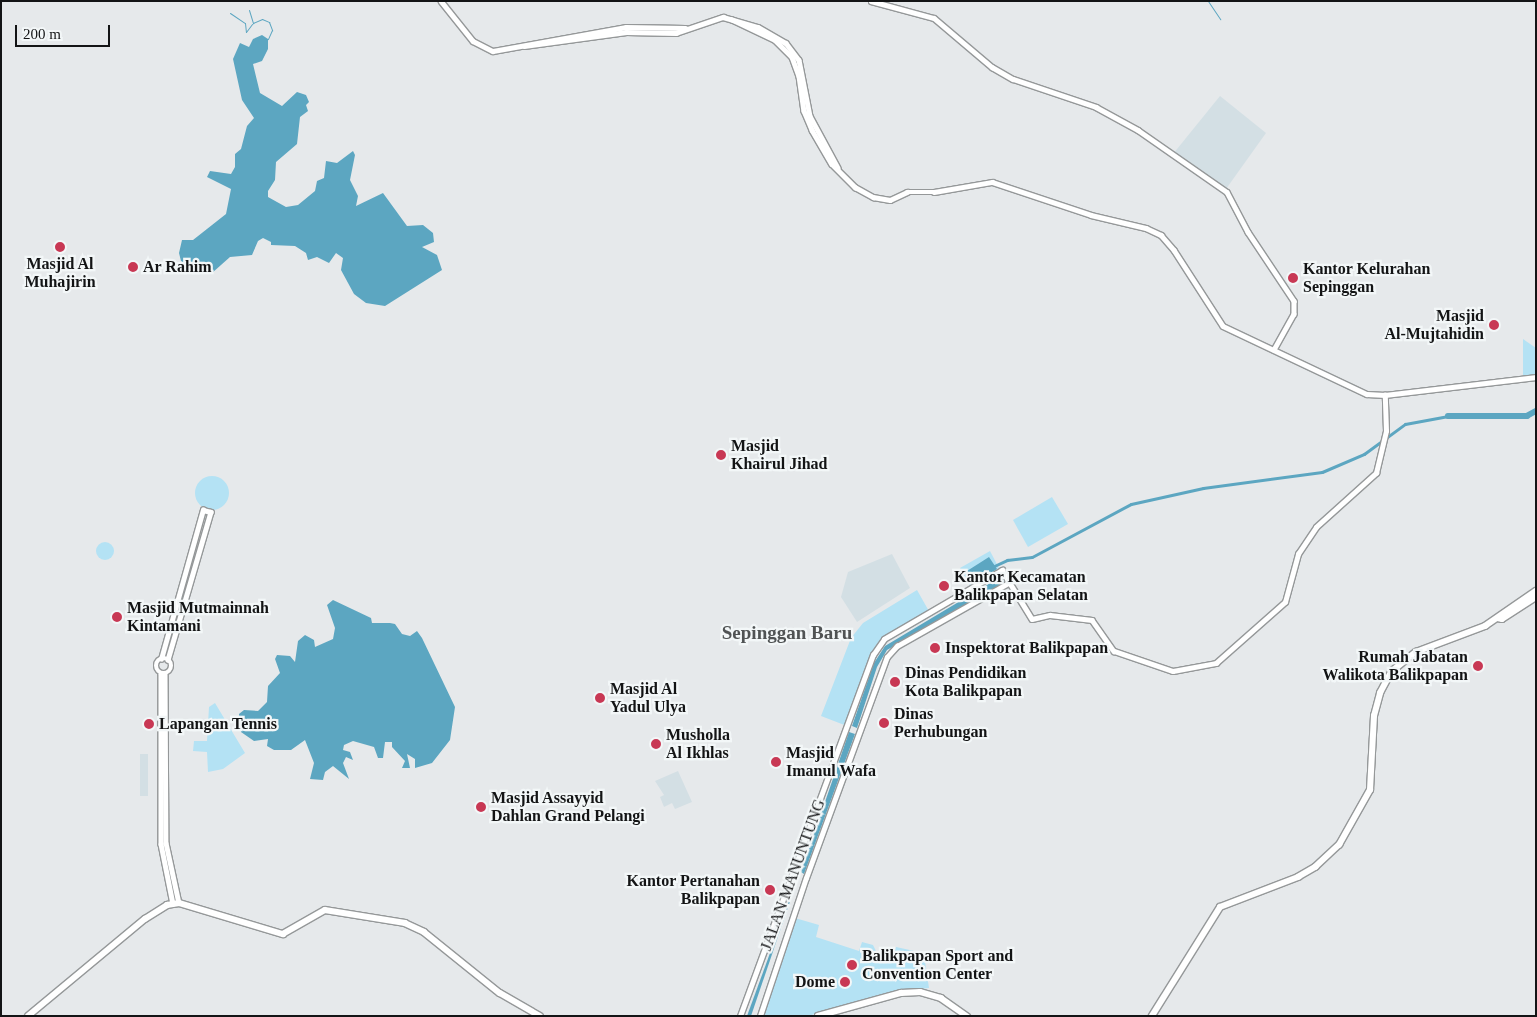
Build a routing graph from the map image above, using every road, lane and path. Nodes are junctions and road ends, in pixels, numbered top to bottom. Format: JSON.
{"nodes":[{"id":1,"x":441,"y":1,"type":"edge"},
{"id":2,"x":871,"y":1,"type":"edge"},
{"id":3,"x":1274,"y":350,"type":"junction"},
{"id":4,"x":1536,"y":377,"type":"edge"},
{"id":5,"x":1385,"y":395,"type":"junction"},
{"id":6,"x":1010,"y":581,"type":"junction"},
{"id":7,"x":1536,"y":591,"type":"edge"},
{"id":8,"x":1536,"y":597,"type":"edge"},
{"id":9,"x":1498,"y":618,"type":"junction"},
{"id":10,"x":161,"y":659,"type":"junction"},
{"id":11,"x":168,"y":660,"type":"junction"},
{"id":12,"x":163,"y":674,"type":"junction"},
{"id":13,"x":176,"y":904,"type":"junction"},
{"id":14,"x":28,"y":1016,"type":"edge"},
{"id":15,"x":540,"y":1016,"type":"edge"},
{"id":16,"x":740,"y":1016,"type":"edge"},
{"id":17,"x":760,"y":1016,"type":"edge"},
{"id":18,"x":818,"y":1016,"type":"edge"},
{"id":19,"x":967,"y":1016,"type":"edge"},
{"id":20,"x":1152,"y":1016,"type":"edge"}],
"edges":[{"from":1,"to":3,"type":"street"},
{"from":2,"to":3,"type":"street"},
{"from":3,"to":5,"type":"street"},
{"from":4,"to":5,"type":"street"},
{"from":5,"to":6,"type":"street"},
{"from":6,"to":16,"type":"street","name":"JALAN MANUNTUNG"},
{"from":6,"to":17,"type":"street"},
{"from":7,"to":9,"type":"highway"},
{"from":8,"to":9,"type":"highway"},
{"from":9,"to":20,"type":"highway"},
{"from":10,"to":11,"type":"street"},
{"from":10,"to":11,"type":"street"},
{"from":10,"to":12,"type":"street"},
{"from":11,"to":12,"type":"street"},
{"from":12,"to":13,"type":"street"},
{"from":13,"to":14,"type":"highway"},
{"from":13,"to":15,"type":"highway"},
{"from":18,"to":19,"type":"highway"}]}
